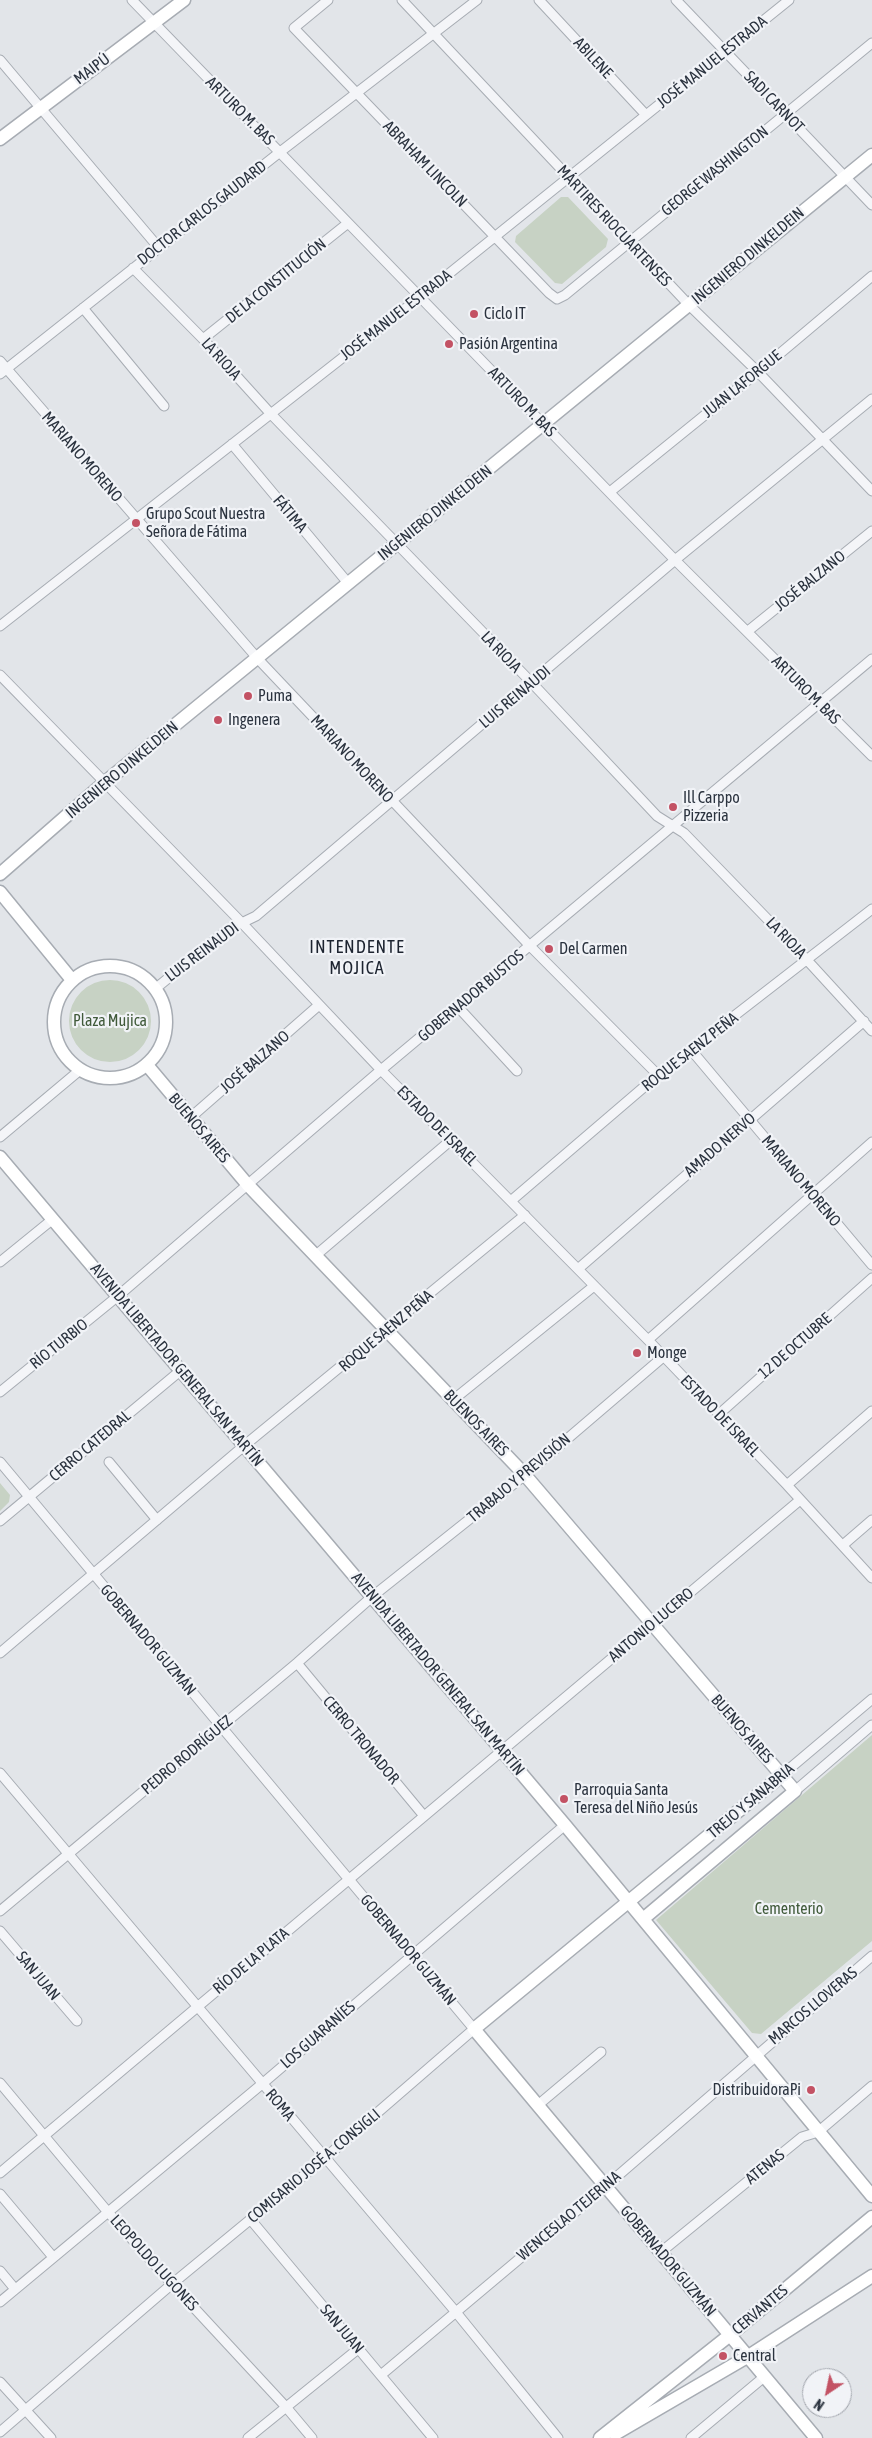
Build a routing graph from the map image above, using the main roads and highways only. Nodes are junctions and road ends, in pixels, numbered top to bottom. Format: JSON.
{"nodes":[{"id":1,"x":184,"y":0,"type":"edge"},
{"id":2,"x":0,"y":139,"type":"edge"},
{"id":3,"x":872,"y":155,"type":"edge"},
{"id":4,"x":0,"y":874,"type":"edge"},
{"id":5,"x":0,"y":892,"type":"edge"},
{"id":6,"x":72,"y":980,"type":"junction"},
{"id":7,"x":147,"y":1065,"type":"junction"},
{"id":8,"x":0,"y":1157,"type":"edge"},
{"id":9,"x":782,"y":1775,"type":"junction"},
{"id":10,"x":795,"y":1791,"type":"joint"},
{"id":11,"x":628,"y":1902,"type":"junction"},
{"id":12,"x":643,"y":1919,"type":"junction"},
{"id":13,"x":474,"y":2029,"type":"joint"},
{"id":14,"x":872,"y":2196,"type":"edge"},
{"id":15,"x":872,"y":2217,"type":"edge"},
{"id":16,"x":872,"y":2276,"type":"edge"},
{"id":17,"x":730,"y":2335,"type":"junction"},
{"id":18,"x":747,"y":2357,"type":"junction"},
{"id":19,"x":600,"y":2438,"type":"edge"},
{"id":20,"x":608,"y":2438,"type":"edge"},
{"id":21,"x":816,"y":2438,"type":"edge"}],
"edges":[{"from":1,"to":2,"type":"main road","name":"MAIPÚ"},
{"from":3,"to":4,"type":"main road","name":"INGENIERO DINKELDEIN"},
{"from":5,"to":6,"type":"main road"},
{"from":6,"to":7,"type":"main road"},
{"from":6,"to":7,"type":"main road"},
{"from":7,"to":9,"type":"main road","name":"BUENOS AIRES"},
{"from":8,"to":11,"type":"main road","name":"AVENIDA LIBERTADOR GENERAL SAN MARTÍN"},
{"from":9,"to":10,"type":"main road","name":"BUENOS AIRES"},
{"from":9,"to":11,"type":"main road","name":"TREJO Y SANABRIA"},
{"from":10,"to":12,"type":"main road","name":"TREJO Y SANABRIA"},
{"from":11,"to":12,"type":"main road","name":"AVENIDA LIBERTADOR GENERAL SAN MARTÍN"},
{"from":11,"to":13,"type":"main road","name":"COMISARIO JOSÉ A. CONSIGLI"},
{"from":12,"to":14,"type":"main road","name":"AVENIDA LIBERTADOR GENERAL SAN MARTÍN"},
{"from":13,"to":17,"type":"main road","name":"GOBERNADOR GUZMÁN"},
{"from":15,"to":17,"type":"main road","name":"CERVANTES"},
{"from":16,"to":18,"type":"main road","name":"CERVANTES"},
{"from":17,"to":18,"type":"main road","name":"GOBERNADOR GUZMÁN"},
{"from":17,"to":19,"type":"main road","name":"CERVANTES"},
{"from":18,"to":20,"type":"main road","name":"CERVANTES"},
{"from":18,"to":21,"type":"main road","name":"GOBERNADOR GUZMÁN"}]}
